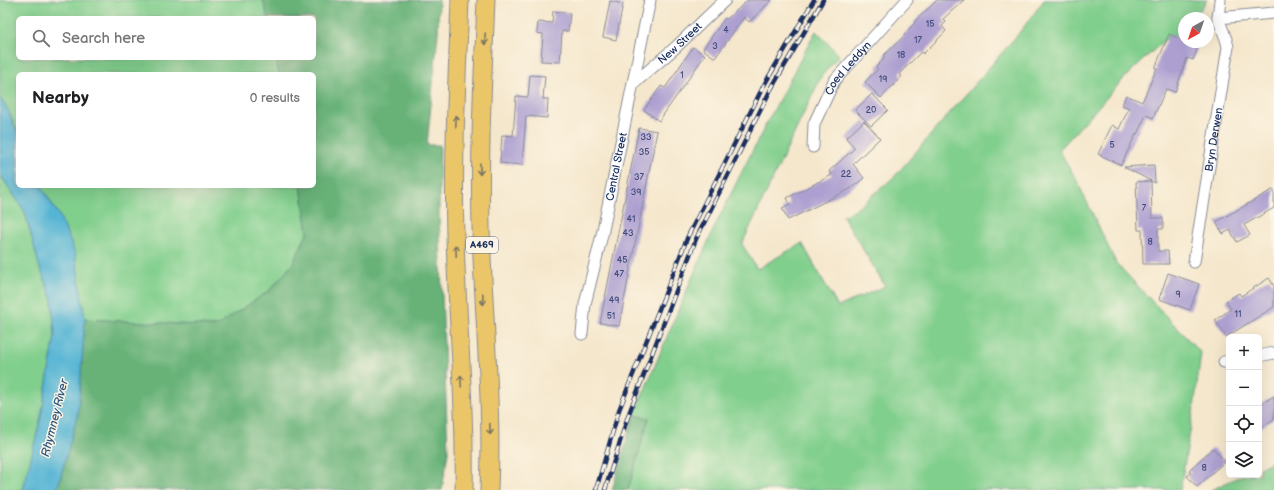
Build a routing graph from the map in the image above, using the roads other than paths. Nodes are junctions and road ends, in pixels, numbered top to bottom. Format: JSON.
{"nodes":[{"id":1,"x":460,"y":0,"type":"edge"},
{"id":2,"x":486,"y":0,"type":"edge"},
{"id":3,"x":650,"y":0,"type":"edge"},
{"id":4,"x":725,"y":0,"type":"edge"},
{"id":5,"x":906,"y":0,"type":"edge"},
{"id":6,"x":1220,"y":0,"type":"edge"},
{"id":7,"x":1274,"y":13,"type":"edge"},
{"id":8,"x":1218,"y":18,"type":"junction"},
{"id":9,"x":632,"y":84,"type":"junction"},
{"id":10,"x":813,"y":147,"type":"dead end"},
{"id":11,"x":1194,"y":262,"type":"dead end"},
{"id":12,"x":582,"y":334,"type":"dead end"},
{"id":13,"x":1274,"y":353,"type":"edge"},
{"id":14,"x":1262,"y":355,"type":"edge"},
{"id":15,"x":464,"y":490,"type":"edge"},
{"id":16,"x":489,"y":490,"type":"edge"}],
"edges":[{"from":15,"to":1,"type":"main road","number":"A469","one_way":true},
{"from":2,"to":16,"type":"main road","number":"A469","one_way":true},
{"from":3,"to":9,"type":"street","name":"Central Street"},
{"from":4,"to":9,"type":"street","name":"New Street"},
{"from":5,"to":10,"type":"street","name":"Coed Leddyn"},
{"from":6,"to":8,"type":"street"},
{"from":7,"to":8,"type":"street"},
{"from":8,"to":11,"type":"street","name":"Bryn Derwen"},
{"from":9,"to":12,"type":"street","name":"Central Street"},
{"from":13,"to":14,"type":"street"}]}
